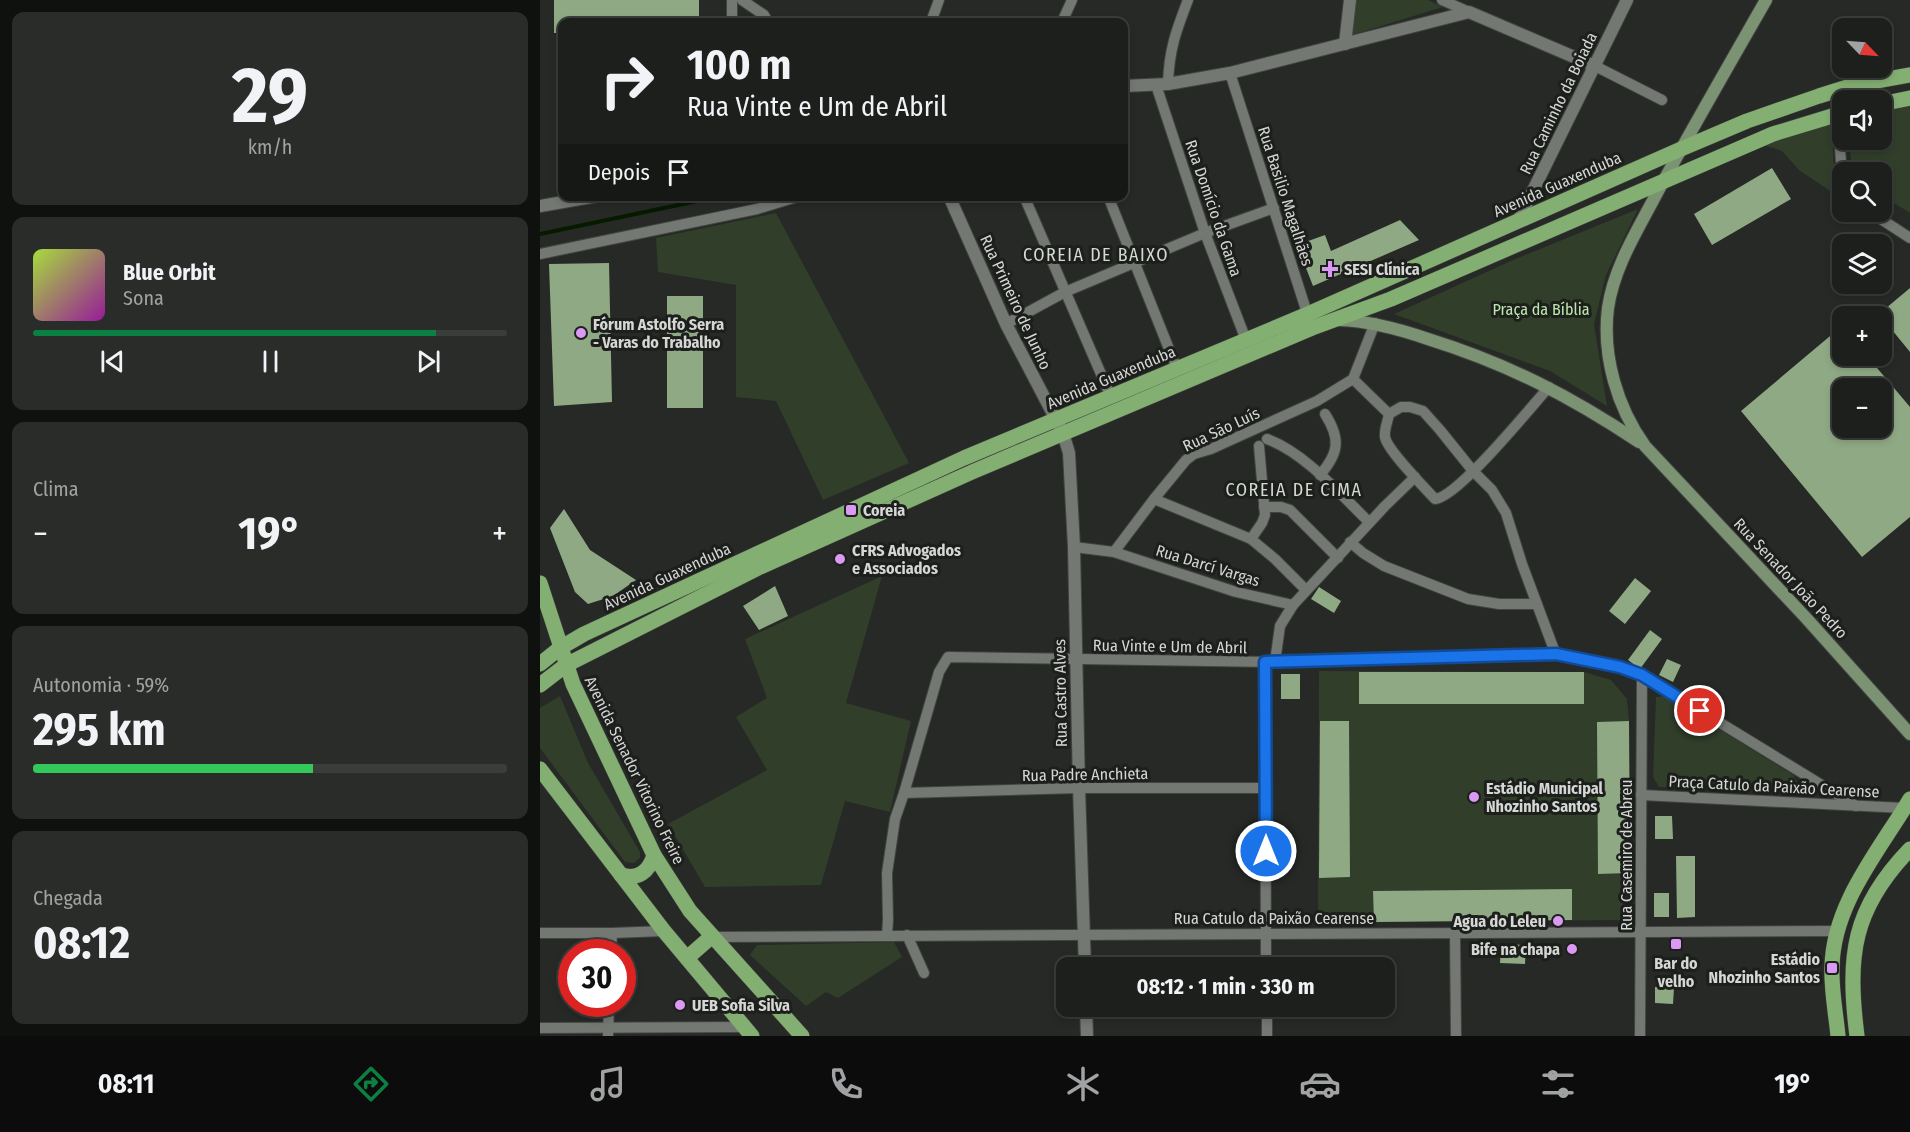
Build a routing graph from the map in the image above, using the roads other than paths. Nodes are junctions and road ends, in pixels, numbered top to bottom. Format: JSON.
{"nodes":[{"id":1,"x":732,"y":0,"type":"edge"},
{"id":2,"x":742,"y":0,"type":"edge"},
{"id":3,"x":939,"y":0,"type":"edge"},
{"id":4,"x":1072,"y":0,"type":"edge"},
{"id":5,"x":1188,"y":0,"type":"edge"},
{"id":6,"x":1350,"y":0,"type":"edge"},
{"id":7,"x":1442,"y":0,"type":"edge"},
{"id":8,"x":1627,"y":0,"type":"edge"},
{"id":9,"x":1766,"y":0,"type":"edge"},
{"id":10,"x":1469,"y":12,"type":"junction"},
{"id":11,"x":732,"y":18,"type":"edge"},
{"id":12,"x":766,"y":18,"type":"edge"},
{"id":13,"x":932,"y":18,"type":"edge"},
{"id":14,"x":1064,"y":18,"type":"edge"},
{"id":15,"x":1345,"y":44,"type":"junction"},
{"id":16,"x":1595,"y":66,"type":"junction"},
{"id":17,"x":1230,"y":73,"type":"junction"},
{"id":18,"x":1910,"y":75,"type":"edge"},
{"id":19,"x":1162,"y":84,"type":"junction"},
{"id":20,"x":1128,"y":86,"type":"edge"},
{"id":21,"x":1910,"y":98,"type":"edge"},
{"id":22,"x":1662,"y":100,"type":"dead end"},
{"id":23,"x":1892,"y":102,"type":"edge"},
{"id":24,"x":1832,"y":116,"type":"edge"},
{"id":25,"x":1681,"y":149,"type":"junction"},
{"id":26,"x":1708,"y":162,"type":"junction"},
{"id":27,"x":1664,"y":181,"type":"junction"},
{"id":28,"x":568,"y":201,"type":"edge"},
{"id":29,"x":782,"y":201,"type":"edge"},
{"id":30,"x":951,"y":201,"type":"edge"},
{"id":31,"x":1026,"y":201,"type":"edge"},
{"id":32,"x":1110,"y":201,"type":"edge"},
{"id":33,"x":540,"y":206,"type":"edge"},
{"id":34,"x":1274,"y":208,"type":"junction"},
{"id":35,"x":1518,"y":221,"type":"junction"},
{"id":36,"x":1885,"y":222,"type":"edge"},
{"id":37,"x":1205,"y":233,"type":"junction"},
{"id":38,"x":1910,"y":238,"type":"edge"},
{"id":39,"x":540,"y":254,"type":"edge"},
{"id":40,"x":1135,"y":263,"type":"junction"},
{"id":41,"x":1065,"y":292,"type":"junction"},
{"id":42,"x":1391,"y":299,"type":"junction"},
{"id":43,"x":1334,"y":320,"type":"junction"},
{"id":44,"x":1310,"y":321,"type":"junction"},
{"id":45,"x":1375,"y":323,"type":"junction"},
{"id":46,"x":1006,"y":324,"type":"junction"},
{"id":47,"x":1246,"y":340,"type":"junction"},
{"id":48,"x":1177,"y":369,"type":"junction"},
{"id":49,"x":1353,"y":379,"type":"junction"},
{"id":50,"x":1549,"y":387,"type":"junction"},
{"id":51,"x":1111,"y":397,"type":"junction"},
{"id":52,"x":1325,"y":414,"type":"dead end"},
{"id":53,"x":1389,"y":414,"type":"junction"},
{"id":54,"x":1059,"y":427,"type":"junction"},
{"id":55,"x":1645,"y":446,"type":"junction"},
{"id":56,"x":1473,"y":471,"type":"junction"},
{"id":57,"x":1320,"y":475,"type":"junction"},
{"id":58,"x":1415,"y":477,"type":"junction"},
{"id":59,"x":1154,"y":499,"type":"junction"},
{"id":60,"x":1264,"y":507,"type":"junction"},
{"id":61,"x":1369,"y":522,"type":"junction"},
{"id":62,"x":1251,"y":539,"type":"junction"},
{"id":63,"x":1350,"y":542,"type":"junction"},
{"id":64,"x":1074,"y":547,"type":"junction"},
{"id":65,"x":1114,"y":552,"type":"junction"},
{"id":66,"x":1338,"y":558,"type":"junction"},
{"id":67,"x":540,"y":583,"type":"edge"},
{"id":68,"x":1306,"y":590,"type":"junction"},
{"id":69,"x":1537,"y":603,"type":"junction"},
{"id":70,"x":1293,"y":605,"type":"junction"},
{"id":71,"x":551,"y":620,"type":"junction"},
{"id":72,"x":584,"y":634,"type":"junction"},
{"id":73,"x":560,"y":648,"type":"junction"},
{"id":74,"x":1556,"y":654,"type":"junction"},
{"id":75,"x":1076,"y":659,"type":"junction"},
{"id":76,"x":1270,"y":662,"type":"junction"},
{"id":77,"x":540,"y":664,"type":"edge"},
{"id":78,"x":566,"y":665,"type":"junction"},
{"id":79,"x":1642,"y":675,"type":"junction"},
{"id":80,"x":540,"y":685,"type":"edge"},
{"id":81,"x":1910,"y":734,"type":"edge"},
{"id":82,"x":540,"y":769,"type":"edge"},
{"id":83,"x":1265,"y":788,"type":"junction"},
{"id":84,"x":1079,"y":789,"type":"junction"},
{"id":85,"x":904,"y":793,"type":"junction"},
{"id":86,"x":1641,"y":795,"type":"junction"},
{"id":87,"x":1907,"y":803,"type":"edge"},
{"id":88,"x":1856,"y":806,"type":"junction"},
{"id":89,"x":1910,"y":849,"type":"edge"},
{"id":90,"x":654,"y":855,"type":"junction"},
{"id":91,"x":621,"y":875,"type":"junction"},
{"id":92,"x":664,"y":931,"type":"junction"},
{"id":93,"x":1837,"y":931,"type":"junction"},
{"id":94,"x":1640,"y":932,"type":"junction"},
{"id":95,"x":540,"y":933,"type":"edge"},
{"id":96,"x":612,"y":933,"type":"junction"},
{"id":97,"x":1455,"y":933,"type":"junction"},
{"id":98,"x":1085,"y":934,"type":"junction"},
{"id":99,"x":1266,"y":934,"type":"junction"},
{"id":100,"x":887,"y":935,"type":"junction"},
{"id":101,"x":907,"y":935,"type":"junction"},
{"id":102,"x":711,"y":937,"type":"junction"},
{"id":103,"x":612,"y":939,"type":"edge"},
{"id":104,"x":1086,"y":957,"type":"edge"},
{"id":105,"x":1266,"y":957,"type":"edge"},
{"id":106,"x":687,"y":958,"type":"junction"},
{"id":107,"x":924,"y":973,"type":"dead end"},
{"id":108,"x":609,"y":1017,"type":"edge"},
{"id":109,"x":1086,"y":1017,"type":"edge"},
{"id":110,"x":1267,"y":1017,"type":"edge"},
{"id":111,"x":540,"y":1028,"type":"edge"},
{"id":112,"x":748,"y":1031,"type":"edge"},
{"id":113,"x":608,"y":1032,"type":"edge"},
{"id":114,"x":802,"y":1036,"type":"edge"},
{"id":115,"x":1086,"y":1036,"type":"edge"},
{"id":116,"x":1267,"y":1036,"type":"edge"},
{"id":117,"x":1456,"y":1036,"type":"edge"},
{"id":118,"x":1640,"y":1036,"type":"edge"},
{"id":119,"x":1838,"y":1036,"type":"edge"},
{"id":120,"x":1857,"y":1036,"type":"edge"}],
"edges":[{"from":1,"to":11,"type":"street"},
{"from":2,"to":12,"type":"street"},
{"from":3,"to":13,"type":"street"},
{"from":4,"to":14,"type":"street"},
{"from":5,"to":19,"type":"street"},
{"from":6,"to":15,"type":"street"},
{"from":7,"to":10,"type":"street"},
{"from":8,"to":16,"type":"street","name":"Rua Caminho da Boiada"},
{"from":9,"to":25,"type":"main road","name":"Rua Senador João Pedro"},
{"from":10,"to":15,"type":"street"},
{"from":10,"to":16,"type":"street"},
{"from":15,"to":17,"type":"street"},
{"from":16,"to":22,"type":"street"},
{"from":16,"to":35,"type":"street","name":"Rua Caminho da Boiada"},
{"from":17,"to":19,"type":"street"},
{"from":17,"to":34,"type":"street","name":"Rua Basilio Magalhães"},
{"from":18,"to":25,"type":"main road","name":"Avenida Guaxenduba"},
{"from":19,"to":20,"type":"street"},
{"from":19,"to":37,"type":"street","name":"Rua Domício da Gama"},
{"from":21,"to":23,"type":"main road"},
{"from":24,"to":26,"type":"main road","name":"Avenida Guaxenduba"},
{"from":25,"to":26,"type":"main road"},
{"from":25,"to":27,"type":"main road","name":"Rua Senador João Pedro"},
{"from":25,"to":35,"type":"main road","name":"Avenida Guaxenduba"},
{"from":26,"to":27,"type":"main road","name":"Avenida Guaxenduba"},
{"from":27,"to":42,"type":"main road","name":"Avenida Guaxenduba"},
{"from":27,"to":55,"type":"main road","name":"Rua Senador João Pedro"},
{"from":28,"to":33,"type":"street"},
{"from":29,"to":39,"type":"street"},
{"from":30,"to":46,"type":"street","name":"Rua Primeiro de Junho"},
{"from":31,"to":41,"type":"street"},
{"from":32,"to":40,"type":"street"},
{"from":34,"to":37,"type":"street"},
{"from":34,"to":44,"type":"street","name":"Rua Basilio Magalhães"},
{"from":35,"to":42,"type":"main road"},
{"from":35,"to":44,"type":"main road","name":"Avenida Guaxenduba"},
{"from":36,"to":38,"type":"street"},
{"from":37,"to":40,"type":"street"},
{"from":37,"to":47,"type":"street","name":"Rua Domício da Gama"},
{"from":40,"to":41,"type":"street"},
{"from":40,"to":48,"type":"street"},
{"from":41,"to":46,"type":"street"},
{"from":41,"to":51,"type":"street"},
{"from":42,"to":43,"type":"main road","name":"Avenida Guaxenduba"},
{"from":43,"to":44,"type":"main road","name":"Avenida Guaxenduba"},
{"from":43,"to":45,"type":"main road","name":"Rua Senador João Pedro"},
{"from":44,"to":47,"type":"main road","name":"Avenida Guaxenduba"},
{"from":44,"to":54,"type":"main road","name":"Avenida Guaxenduba"},
{"from":45,"to":49,"type":"street"},
{"from":45,"to":50,"type":"main road","name":"Rua Senador João Pedro"},
{"from":46,"to":54,"type":"street","name":"Rua Primeiro de Junho"},
{"from":47,"to":48,"type":"main road","name":"Avenida Guaxenduba"},
{"from":48,"to":51,"type":"main road","name":"Avenida Guaxenduba"},
{"from":49,"to":53,"type":"street"},
{"from":49,"to":59,"type":"street","name":"Rua São Luís"},
{"from":50,"to":55,"type":"main road","name":"Rua Senador João Pedro"},
{"from":50,"to":56,"type":"street"},
{"from":51,"to":54,"type":"main road","name":"Avenida Guaxenduba"},
{"from":52,"to":57,"type":"street"},
{"from":53,"to":56,"type":"street"},
{"from":53,"to":58,"type":"street"},
{"from":54,"to":64,"type":"street","name":"Rua Castro Alves"},
{"from":54,"to":72,"type":"main road","name":"Avenida Guaxenduba"},
{"from":54,"to":78,"type":"main road","name":"Avenida Guaxenduba"},
{"from":55,"to":81,"type":"main road","name":"Rua Senador João Pedro"},
{"from":56,"to":58,"type":"street"},
{"from":56,"to":69,"type":"street"},
{"from":57,"to":60,"type":"street"},
{"from":57,"to":61,"type":"street"},
{"from":58,"to":61,"type":"street"},
{"from":59,"to":62,"type":"street"},
{"from":59,"to":65,"type":"street","name":"Rua São Luís"},
{"from":60,"to":62,"type":"street"},
{"from":60,"to":66,"type":"street"},
{"from":61,"to":63,"type":"street"},
{"from":62,"to":68,"type":"street"},
{"from":63,"to":66,"type":"street"},
{"from":63,"to":69,"type":"street"},
{"from":64,"to":65,"type":"street"},
{"from":64,"to":75,"type":"street","name":"Rua Castro Alves"},
{"from":65,"to":70,"type":"street","name":"Rua Darcí Vargas"},
{"from":66,"to":68,"type":"street"},
{"from":67,"to":71,"type":"main road","name":"Avenida Senador Vitorino Freire"},
{"from":68,"to":70,"type":"street"},
{"from":69,"to":74,"type":"street"},
{"from":70,"to":76,"type":"street"},
{"from":71,"to":72,"type":"main road"},
{"from":71,"to":73,"type":"main road","name":"Avenida Senador Vitorino Freire"},
{"from":72,"to":73,"type":"main road","name":"Avenida Guaxenduba"},
{"from":73,"to":77,"type":"main road","name":"Avenida Guaxenduba"},
{"from":73,"to":78,"type":"main road","name":"Avenida Senador Vitorino Freire"},
{"from":74,"to":76,"type":"street","name":"Rua Vinte e Um de Abril"},
{"from":74,"to":79,"type":"street","name":"Rua Vinte e Um de Abril"},
{"from":75,"to":76,"type":"street","name":"Rua Vinte e Um de Abril"},
{"from":75,"to":84,"type":"street","name":"Rua Castro Alves"},
{"from":75,"to":85,"type":"street","name":"Rua Vinte e Um de Abril"},
{"from":76,"to":83,"type":"street"},
{"from":78,"to":80,"type":"main road","name":"Avenida Guaxenduba"},
{"from":78,"to":90,"type":"main road","name":"Avenida Senador Vitorino Freire"},
{"from":79,"to":86,"type":"street","name":"Rua Casemiro de Abreu"},
{"from":79,"to":88,"type":"street","name":"Rua Vinte e Um de Abril"},
{"from":82,"to":91,"type":"main road"},
{"from":83,"to":84,"type":"street","name":"Rua Padre Anchieta"},
{"from":83,"to":99,"type":"street"},
{"from":84,"to":85,"type":"street","name":"Rua Padre Anchieta"},
{"from":84,"to":98,"type":"street","name":"Rua Castro Alves"},
{"from":85,"to":100,"type":"street","name":"Rua Vinte e Um de Abril"},
{"from":86,"to":88,"type":"street","name":"Praça Catulo da Paixão Cearense"},
{"from":86,"to":94,"type":"street","name":"Rua Casemiro de Abreu"},
{"from":87,"to":88,"type":"street","name":"Praça Catulo da Paixão Cearense"},
{"from":87,"to":93,"type":"main road"},
{"from":89,"to":120,"type":"main road"},
{"from":90,"to":91,"type":"main road"},
{"from":90,"to":102,"type":"main road","name":"Avenida Senador Vitorino Freire"},
{"from":91,"to":92,"type":"main road"},
{"from":92,"to":96,"type":"street"},
{"from":92,"to":106,"type":"main road"},
{"from":93,"to":94,"type":"street","name":"Rua Catulo da Paixão Cearense"},
{"from":93,"to":119,"type":"main road"},
{"from":94,"to":97,"type":"street","name":"Rua Catulo da Paixão Cearense"},
{"from":94,"to":118,"type":"street","name":"Rua Casemiro de Abreu"},
{"from":95,"to":96,"type":"street"},
{"from":96,"to":103,"type":"street"},
{"from":97,"to":99,"type":"street","name":"Rua Catulo da Paixão Cearense"},
{"from":97,"to":117,"type":"street"},
{"from":98,"to":99,"type":"street","name":"Rua Catulo da Paixão Cearense"},
{"from":98,"to":101,"type":"street","name":"Rua Catulo da Paixão Cearense"},
{"from":98,"to":104,"type":"street","name":"Rua Castro Alves"},
{"from":99,"to":105,"type":"street"},
{"from":100,"to":101,"type":"street","name":"Rua Catulo da Paixão Cearense"},
{"from":100,"to":102,"type":"street","name":"Rua Catulo da Paixão Cearense"},
{"from":101,"to":107,"type":"street"},
{"from":102,"to":106,"type":"main road"},
{"from":102,"to":114,"type":"main road","name":"Avenida Senador Vitorino Freire"},
{"from":106,"to":112,"type":"main road"},
{"from":108,"to":113,"type":"street"},
{"from":109,"to":115,"type":"street"},
{"from":110,"to":116,"type":"street"},
{"from":111,"to":113,"type":"street"},
{"from":112,"to":113,"type":"street"}]}
